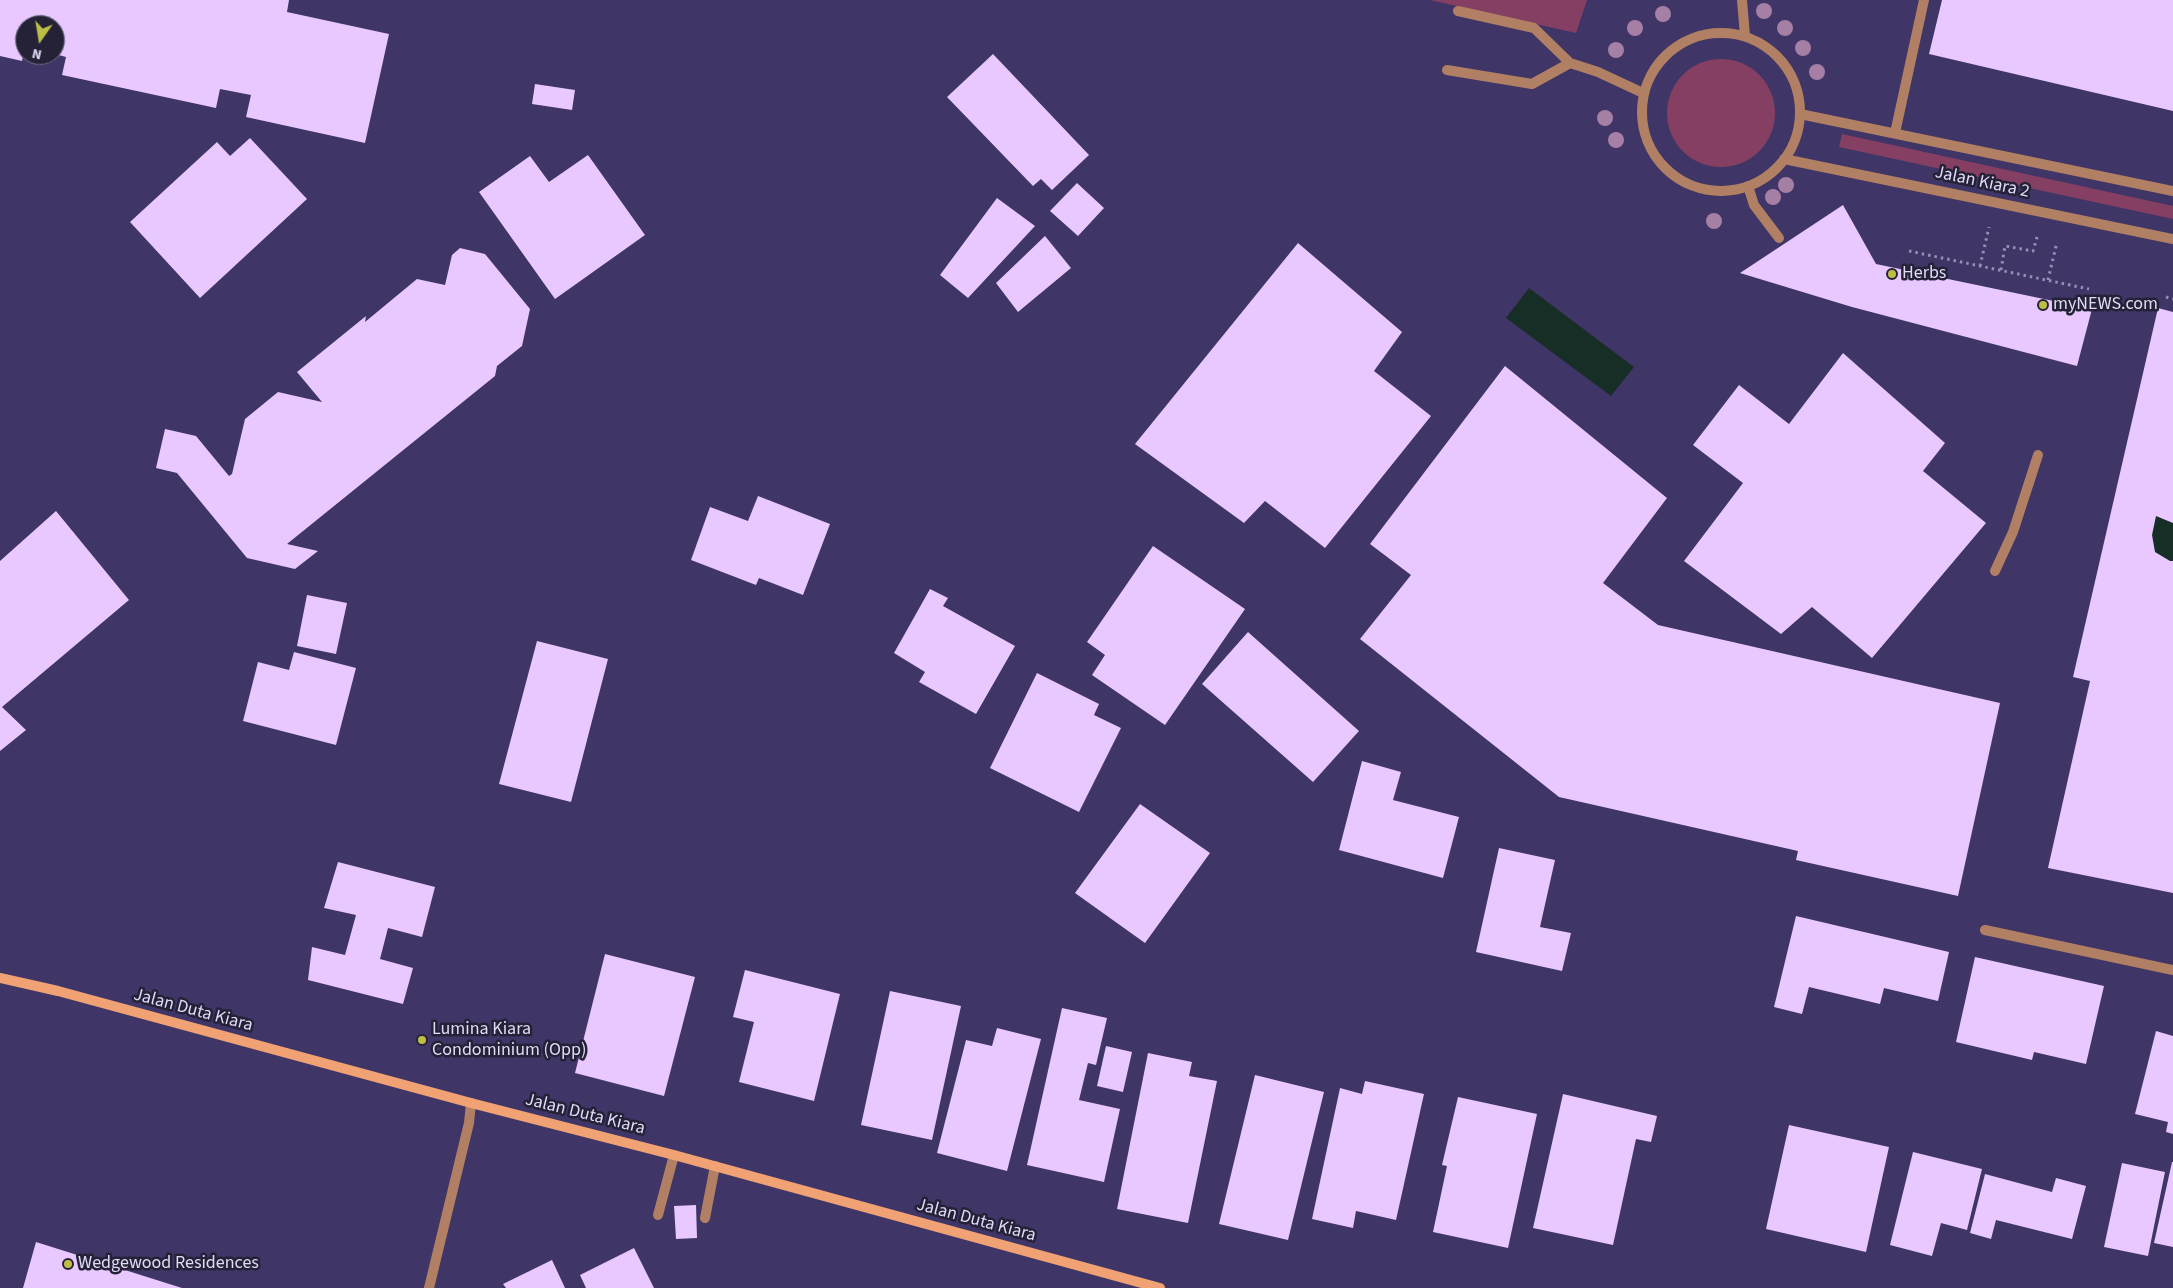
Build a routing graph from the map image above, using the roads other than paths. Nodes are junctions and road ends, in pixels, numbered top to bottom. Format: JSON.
{"nodes":[{"id":1,"x":1742,"y":0,"type":"edge"},
{"id":2,"x":1924,"y":0,"type":"edge"},
{"id":3,"x":1458,"y":11,"type":"dead end"},
{"id":4,"x":1745,"y":36,"type":"junction"},
{"id":5,"x":1570,"y":64,"type":"junction"},
{"id":6,"x":1447,"y":70,"type":"dead end"},
{"id":7,"x":1643,"y":93,"type":"junction"},
{"id":8,"x":1800,"y":114,"type":"junction"},
{"id":9,"x":1895,"y":133,"type":"junction"},
{"id":10,"x":1784,"y":159,"type":"junction"},
{"id":11,"x":1748,"y":186,"type":"junction"},
{"id":12,"x":2173,"y":191,"type":"edge"},
{"id":13,"x":1779,"y":238,"type":"dead end"},
{"id":14,"x":2173,"y":239,"type":"edge"},
{"id":15,"x":2038,"y":455,"type":"dead end"},
{"id":16,"x":1995,"y":571,"type":"dead end"},
{"id":17,"x":1985,"y":930,"type":"dead end"},
{"id":18,"x":2173,"y":970,"type":"edge"},
{"id":19,"x":0,"y":978,"type":"edge"},
{"id":20,"x":471,"y":1103,"type":"junction"},
{"id":21,"x":674,"y":1155,"type":"junction"},
{"id":22,"x":715,"y":1166,"type":"junction"},
{"id":23,"x":658,"y":1215,"type":"dead end"},
{"id":24,"x":705,"y":1218,"type":"dead end"},
{"id":25,"x":429,"y":1288,"type":"edge"},
{"id":26,"x":1160,"y":1288,"type":"edge"}],
"edges":[{"from":1,"to":4,"type":"street"},
{"from":2,"to":9,"type":"street"},
{"from":3,"to":5,"type":"street"},
{"from":4,"to":7,"type":"street"},
{"from":4,"to":8,"type":"street"},
{"from":5,"to":6,"type":"street"},
{"from":5,"to":7,"type":"street"},
{"from":7,"to":11,"type":"street"},
{"from":8,"to":9,"type":"street","name":"Jalan Kiara 2"},
{"from":8,"to":10,"type":"street"},
{"from":9,"to":12,"type":"street","name":"Jalan Kiara 2"},
{"from":10,"to":11,"type":"street"},
{"from":10,"to":14,"type":"street","name":"Jalan Kiara 2"},
{"from":11,"to":13,"type":"street"},
{"from":15,"to":16,"type":"street"},
{"from":17,"to":18,"type":"street"},
{"from":19,"to":20,"type":"main road","name":"Jalan Duta Kiara"},
{"from":20,"to":21,"type":"main road","name":"Jalan Duta Kiara"},
{"from":20,"to":25,"type":"street"},
{"from":21,"to":22,"type":"main road","name":"Jalan Duta Kiara"},
{"from":21,"to":23,"type":"street"},
{"from":22,"to":24,"type":"street"},
{"from":22,"to":26,"type":"main road","name":"Jalan Duta Kiara"}]}
